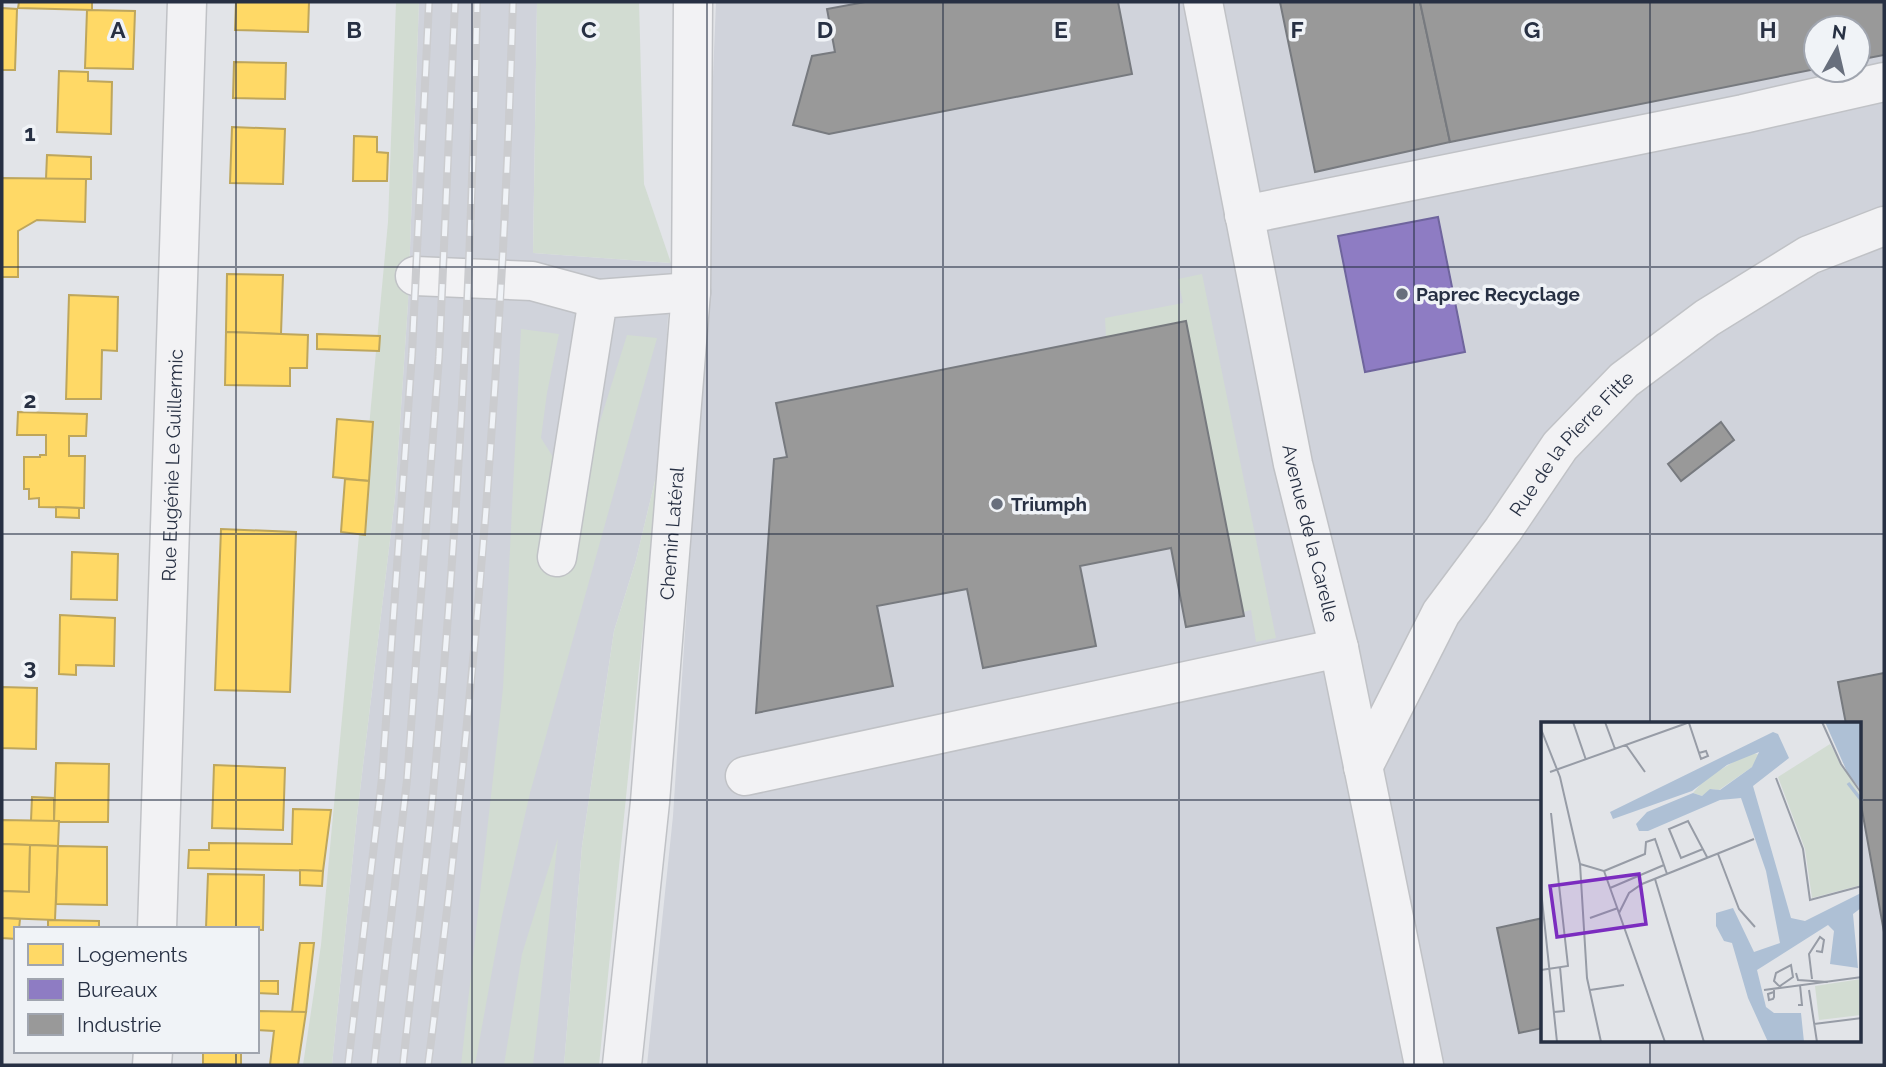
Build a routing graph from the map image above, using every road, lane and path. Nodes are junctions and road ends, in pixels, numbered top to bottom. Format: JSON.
{"nodes":[{"id":1,"x":187,"y":2,"type":"edge"},
{"id":2,"x":693,"y":2,"type":"edge"},
{"id":3,"x":1203,"y":2,"type":"edge"},
{"id":4,"x":1884,"y":82,"type":"edge"},
{"id":5,"x":1244,"y":215,"type":"junction"},
{"id":6,"x":1884,"y":226,"type":"edge"},
{"id":7,"x":415,"y":276,"type":"dead end"},
{"id":8,"x":691,"y":292,"type":"junction"},
{"id":9,"x":597,"y":299,"type":"junction"},
{"id":10,"x":557,"y":557,"type":"dead end"},
{"id":11,"x":1339,"y":648,"type":"junction"},
{"id":12,"x":1363,"y":767,"type":"junction"},
{"id":13,"x":745,"y":776,"type":"dead end"},
{"id":14,"x":157,"y":927,"type":"edge"},
{"id":15,"x":622,"y":1065,"type":"edge"},
{"id":16,"x":1424,"y":1065,"type":"edge"}],
"edges":[{"from":1,"to":14,"type":"street","name":"Rue Eugénie Le Guillermic"},
{"from":2,"to":8,"type":"street","name":"Chemin Latéral"},
{"from":3,"to":5,"type":"street","name":"Avenue de la Carelle"},
{"from":4,"to":5,"type":"street"},
{"from":5,"to":11,"type":"street","name":"Avenue de la Carelle"},
{"from":6,"to":12,"type":"street","name":"Rue de la Pierre Fitte"},
{"from":7,"to":9,"type":"street"},
{"from":8,"to":9,"type":"street"},
{"from":8,"to":15,"type":"street","name":"Chemin Latéral"},
{"from":9,"to":10,"type":"street"},
{"from":11,"to":12,"type":"street","name":"Avenue de la Carelle"},
{"from":11,"to":13,"type":"street"},
{"from":12,"to":16,"type":"street","name":"Avenue de la Carelle"}]}
